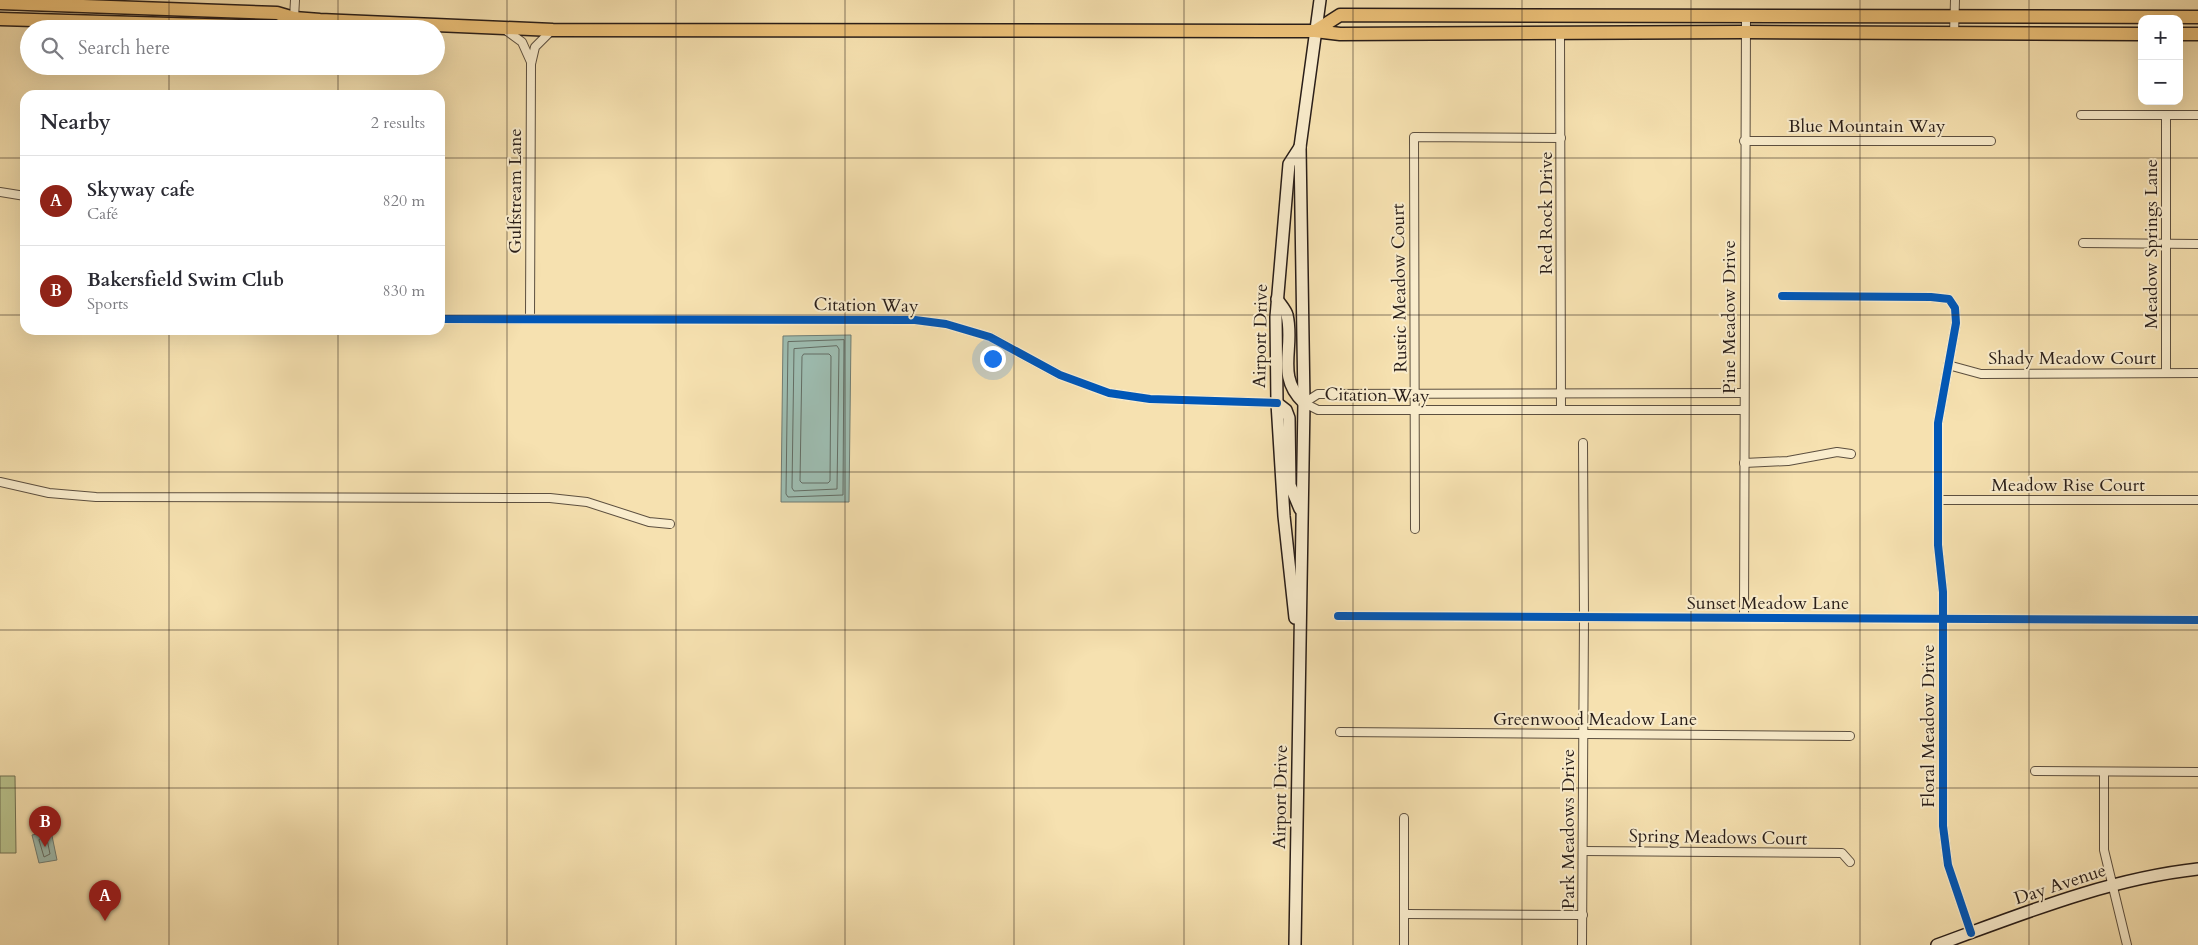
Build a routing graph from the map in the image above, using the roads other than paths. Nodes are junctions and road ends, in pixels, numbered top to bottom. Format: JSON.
{"nodes":[{"id":1,"x":294,"y":0,"type":"edge"},
{"id":2,"x":1320,"y":0,"type":"edge"},
{"id":3,"x":1954,"y":0,"type":"edge"},
{"id":4,"x":0,"y":3,"type":"edge"},
{"id":5,"x":1746,"y":16,"type":"junction"},
{"id":6,"x":1954,"y":16,"type":"junction"},
{"id":7,"x":2198,"y":17,"type":"edge"},
{"id":8,"x":294,"y":18,"type":"junction"},
{"id":9,"x":0,"y":19,"type":"edge"},
{"id":10,"x":31,"y":20,"type":"edge"},
{"id":11,"x":290,"y":20,"type":"edge"},
{"id":12,"x":334,"y":20,"type":"edge"},
{"id":13,"x":445,"y":26,"type":"edge"},
{"id":14,"x":495,"y":28,"type":"junction"},
{"id":15,"x":553,"y":30,"type":"junction"},
{"id":16,"x":1315,"y":32,"type":"junction"},
{"id":17,"x":1745,"y":32,"type":"junction"},
{"id":18,"x":1560,"y":33,"type":"junction"},
{"id":19,"x":1954,"y":34,"type":"junction"},
{"id":20,"x":2138,"y":34,"type":"edge"},
{"id":21,"x":2183,"y":34,"type":"edge"},
{"id":22,"x":2198,"y":34,"type":"edge"},
{"id":23,"x":531,"y":64,"type":"junction"},
{"id":24,"x":2081,"y":115,"type":"dead end"},
{"id":25,"x":2166,"y":115,"type":"junction"},
{"id":26,"x":2198,"y":115,"type":"edge"},
{"id":27,"x":1561,"y":138,"type":"junction"},
{"id":28,"x":1744,"y":141,"type":"junction"},
{"id":29,"x":1990,"y":141,"type":"dead end"},
{"id":30,"x":1300,"y":147,"type":"junction"},
{"id":31,"x":0,"y":192,"type":"edge"},
{"id":32,"x":20,"y":195,"type":"edge"},
{"id":33,"x":2084,"y":243,"type":"dead end"},
{"id":34,"x":2166,"y":243,"type":"junction"},
{"id":35,"x":2198,"y":244,"type":"edge"},
{"id":36,"x":1782,"y":296,"type":"dead end"},
{"id":37,"x":1277,"y":299,"type":"junction"},
{"id":38,"x":445,"y":319,"type":"edge"},
{"id":39,"x":530,"y":319,"type":"junction"},
{"id":40,"x":1948,"y":365,"type":"junction"},
{"id":41,"x":2166,"y":373,"type":"junction"},
{"id":42,"x":2198,"y":373,"type":"edge"},
{"id":43,"x":1561,"y":393,"type":"junction"},
{"id":44,"x":1744,"y":393,"type":"junction"},
{"id":45,"x":1415,"y":394,"type":"junction"},
{"id":46,"x":1277,"y":402,"type":"junction"},
{"id":47,"x":1304,"y":403,"type":"junction"},
{"id":48,"x":1415,"y":410,"type":"junction"},
{"id":49,"x":1561,"y":410,"type":"junction"},
{"id":50,"x":1744,"y":410,"type":"junction"},
{"id":51,"x":1583,"y":443,"type":"dead end"},
{"id":52,"x":1851,"y":454,"type":"dead end"},
{"id":53,"x":1744,"y":463,"type":"junction"},
{"id":54,"x":0,"y":482,"type":"edge"},
{"id":55,"x":1938,"y":500,"type":"junction"},
{"id":56,"x":2198,"y":500,"type":"edge"},
{"id":57,"x":1302,"y":513,"type":"junction"},
{"id":58,"x":670,"y":524,"type":"dead end"},
{"id":59,"x":1415,"y":528,"type":"dead end"},
{"id":60,"x":1338,"y":616,"type":"dead end"},
{"id":61,"x":1584,"y":617,"type":"junction"},
{"id":62,"x":1744,"y":618,"type":"junction"},
{"id":63,"x":1943,"y":619,"type":"junction"},
{"id":64,"x":2198,"y":620,"type":"edge"},
{"id":65,"x":1300,"y":649,"type":"junction"},
{"id":66,"x":1340,"y":732,"type":"dead end"},
{"id":67,"x":1583,"y":734,"type":"junction"},
{"id":68,"x":1850,"y":736,"type":"dead end"},
{"id":69,"x":2035,"y":771,"type":"dead end"},
{"id":70,"x":2104,"y":772,"type":"junction"},
{"id":71,"x":2198,"y":772,"type":"edge"},
{"id":72,"x":1404,"y":818,"type":"dead end"},
{"id":73,"x":1583,"y":851,"type":"junction"},
{"id":74,"x":1850,"y":862,"type":"dead end"},
{"id":75,"x":2198,"y":869,"type":"edge"},
{"id":76,"x":2112,"y":885,"type":"junction"},
{"id":77,"x":1406,"y":914,"type":"junction"},
{"id":78,"x":1583,"y":915,"type":"junction"},
{"id":79,"x":1970,"y":933,"type":"junction"},
{"id":80,"x":1295,"y":945,"type":"edge"},
{"id":81,"x":1404,"y":945,"type":"edge"},
{"id":82,"x":1582,"y":945,"type":"edge"},
{"id":83,"x":1937,"y":945,"type":"edge"},
{"id":84,"x":2127,"y":945,"type":"edge"}],
"edges":[{"from":1,"to":8,"type":"street"},
{"from":2,"to":16,"type":"main road","name":"Airport Drive"},
{"from":3,"to":6,"type":"street"},
{"from":4,"to":8,"type":"main road"},
{"from":5,"to":6,"type":"main road"},
{"from":5,"to":16,"type":"main road"},
{"from":5,"to":17,"type":"street","name":"Pine Meadow Drive"},
{"from":6,"to":7,"type":"main road"},
{"from":6,"to":19,"type":"street"},
{"from":8,"to":11,"type":"main road"},
{"from":8,"to":12,"type":"main road"},
{"from":9,"to":10,"type":"main road"},
{"from":13,"to":14,"type":"main road"},
{"from":14,"to":15,"type":"main road"},
{"from":14,"to":23,"type":"street","name":"Gulfstream Lane"},
{"from":15,"to":16,"type":"main road"},
{"from":15,"to":23,"type":"street","name":"Gulfstream Lane"},
{"from":16,"to":18,"type":"main road"},
{"from":16,"to":30,"type":"main road","name":"Airport Drive"},
{"from":17,"to":18,"type":"main road"},
{"from":17,"to":19,"type":"main road"},
{"from":17,"to":28,"type":"street","name":"Pine Meadow Drive"},
{"from":18,"to":27,"type":"street","name":"Red Rock Drive"},
{"from":19,"to":20,"type":"main road"},
{"from":21,"to":22,"type":"main road"},
{"from":23,"to":39,"type":"street","name":"Gulfstream Lane"},
{"from":24,"to":25,"type":"street"},
{"from":25,"to":26,"type":"street"},
{"from":25,"to":34,"type":"street","name":"Meadow Springs Lane"},
{"from":27,"to":43,"type":"street","name":"Red Rock Drive"},
{"from":27,"to":45,"type":"street","name":"Rustic Meadow Court"},
{"from":28,"to":29,"type":"street","name":"Blue Mountain Way"},
{"from":28,"to":44,"type":"street","name":"Pine Meadow Drive"},
{"from":30,"to":37,"type":"main road","name":"Airport Drive"},
{"from":30,"to":47,"type":"main road","name":"Airport Drive"},
{"from":31,"to":32,"type":"street"},
{"from":33,"to":34,"type":"street"},
{"from":34,"to":35,"type":"street"},
{"from":34,"to":41,"type":"street","name":"Meadow Springs Lane"},
{"from":36,"to":40,"type":"street","name":"Floral Meadow Drive"},
{"from":37,"to":46,"type":"main road","name":"Airport Drive"},
{"from":37,"to":47,"type":"main road"},
{"from":38,"to":39,"type":"street","name":"Citation Way"},
{"from":39,"to":46,"type":"street","name":"Citation Way"},
{"from":40,"to":41,"type":"street","name":"Shady Meadow Court"},
{"from":40,"to":55,"type":"street","name":"Floral Meadow Drive"},
{"from":41,"to":42,"type":"street","name":"Shady Meadow Court"},
{"from":43,"to":44,"type":"street","name":"Citation Way"},
{"from":43,"to":45,"type":"street","name":"Citation Way"},
{"from":43,"to":49,"type":"street","name":"Red Rock Drive"},
{"from":44,"to":50,"type":"street","name":"Pine Meadow Drive"},
{"from":45,"to":47,"type":"street","name":"Citation Way"},
{"from":45,"to":48,"type":"street","name":"Rustic Meadow Court"},
{"from":46,"to":57,"type":"main road"},
{"from":46,"to":65,"type":"main road","name":"Airport Drive"},
{"from":47,"to":48,"type":"street","name":"Citation Way"},
{"from":47,"to":57,"type":"main road","name":"Airport Drive"},
{"from":48,"to":49,"type":"street","name":"Citation Way"},
{"from":48,"to":59,"type":"street","name":"Rustic Meadow Court"},
{"from":49,"to":50,"type":"street","name":"Citation Way"},
{"from":50,"to":53,"type":"street","name":"Pine Meadow Drive"},
{"from":51,"to":61,"type":"street","name":"Park Meadows Drive"},
{"from":52,"to":53,"type":"street"},
{"from":53,"to":62,"type":"street","name":"Pine Meadow Drive"},
{"from":54,"to":58,"type":"street"},
{"from":55,"to":56,"type":"street","name":"Meadow Rise Court"},
{"from":55,"to":63,"type":"street","name":"Floral Meadow Drive"},
{"from":57,"to":65,"type":"main road","name":"Airport Drive"},
{"from":60,"to":61,"type":"street","name":"Sunset Meadow Lane"},
{"from":61,"to":62,"type":"street","name":"Sunset Meadow Lane"},
{"from":61,"to":67,"type":"street","name":"Park Meadows Drive"},
{"from":62,"to":63,"type":"street","name":"Sunset Meadow Lane"},
{"from":63,"to":64,"type":"street","name":"Sunset Meadow Lane"},
{"from":63,"to":79,"type":"street","name":"Floral Meadow Drive"},
{"from":65,"to":80,"type":"main road","name":"Airport Drive"},
{"from":66,"to":67,"type":"street","name":"Greenwood Meadow Lane"},
{"from":67,"to":68,"type":"street","name":"Greenwood Meadow Lane"},
{"from":67,"to":73,"type":"street","name":"Park Meadows Drive"},
{"from":69,"to":70,"type":"street"},
{"from":70,"to":71,"type":"street"},
{"from":70,"to":76,"type":"street"},
{"from":72,"to":77,"type":"street"},
{"from":73,"to":74,"type":"street","name":"Spring Meadows Court"},
{"from":73,"to":78,"type":"street","name":"Park Meadows Drive"},
{"from":75,"to":76,"type":"main road","name":"Day Avenue"},
{"from":76,"to":79,"type":"main road","name":"Day Avenue"},
{"from":76,"to":84,"type":"street"},
{"from":77,"to":78,"type":"street"},
{"from":77,"to":81,"type":"street"},
{"from":78,"to":82,"type":"street","name":"Park Meadows Drive"},
{"from":79,"to":83,"type":"main road","name":"Day Avenue"}]}
